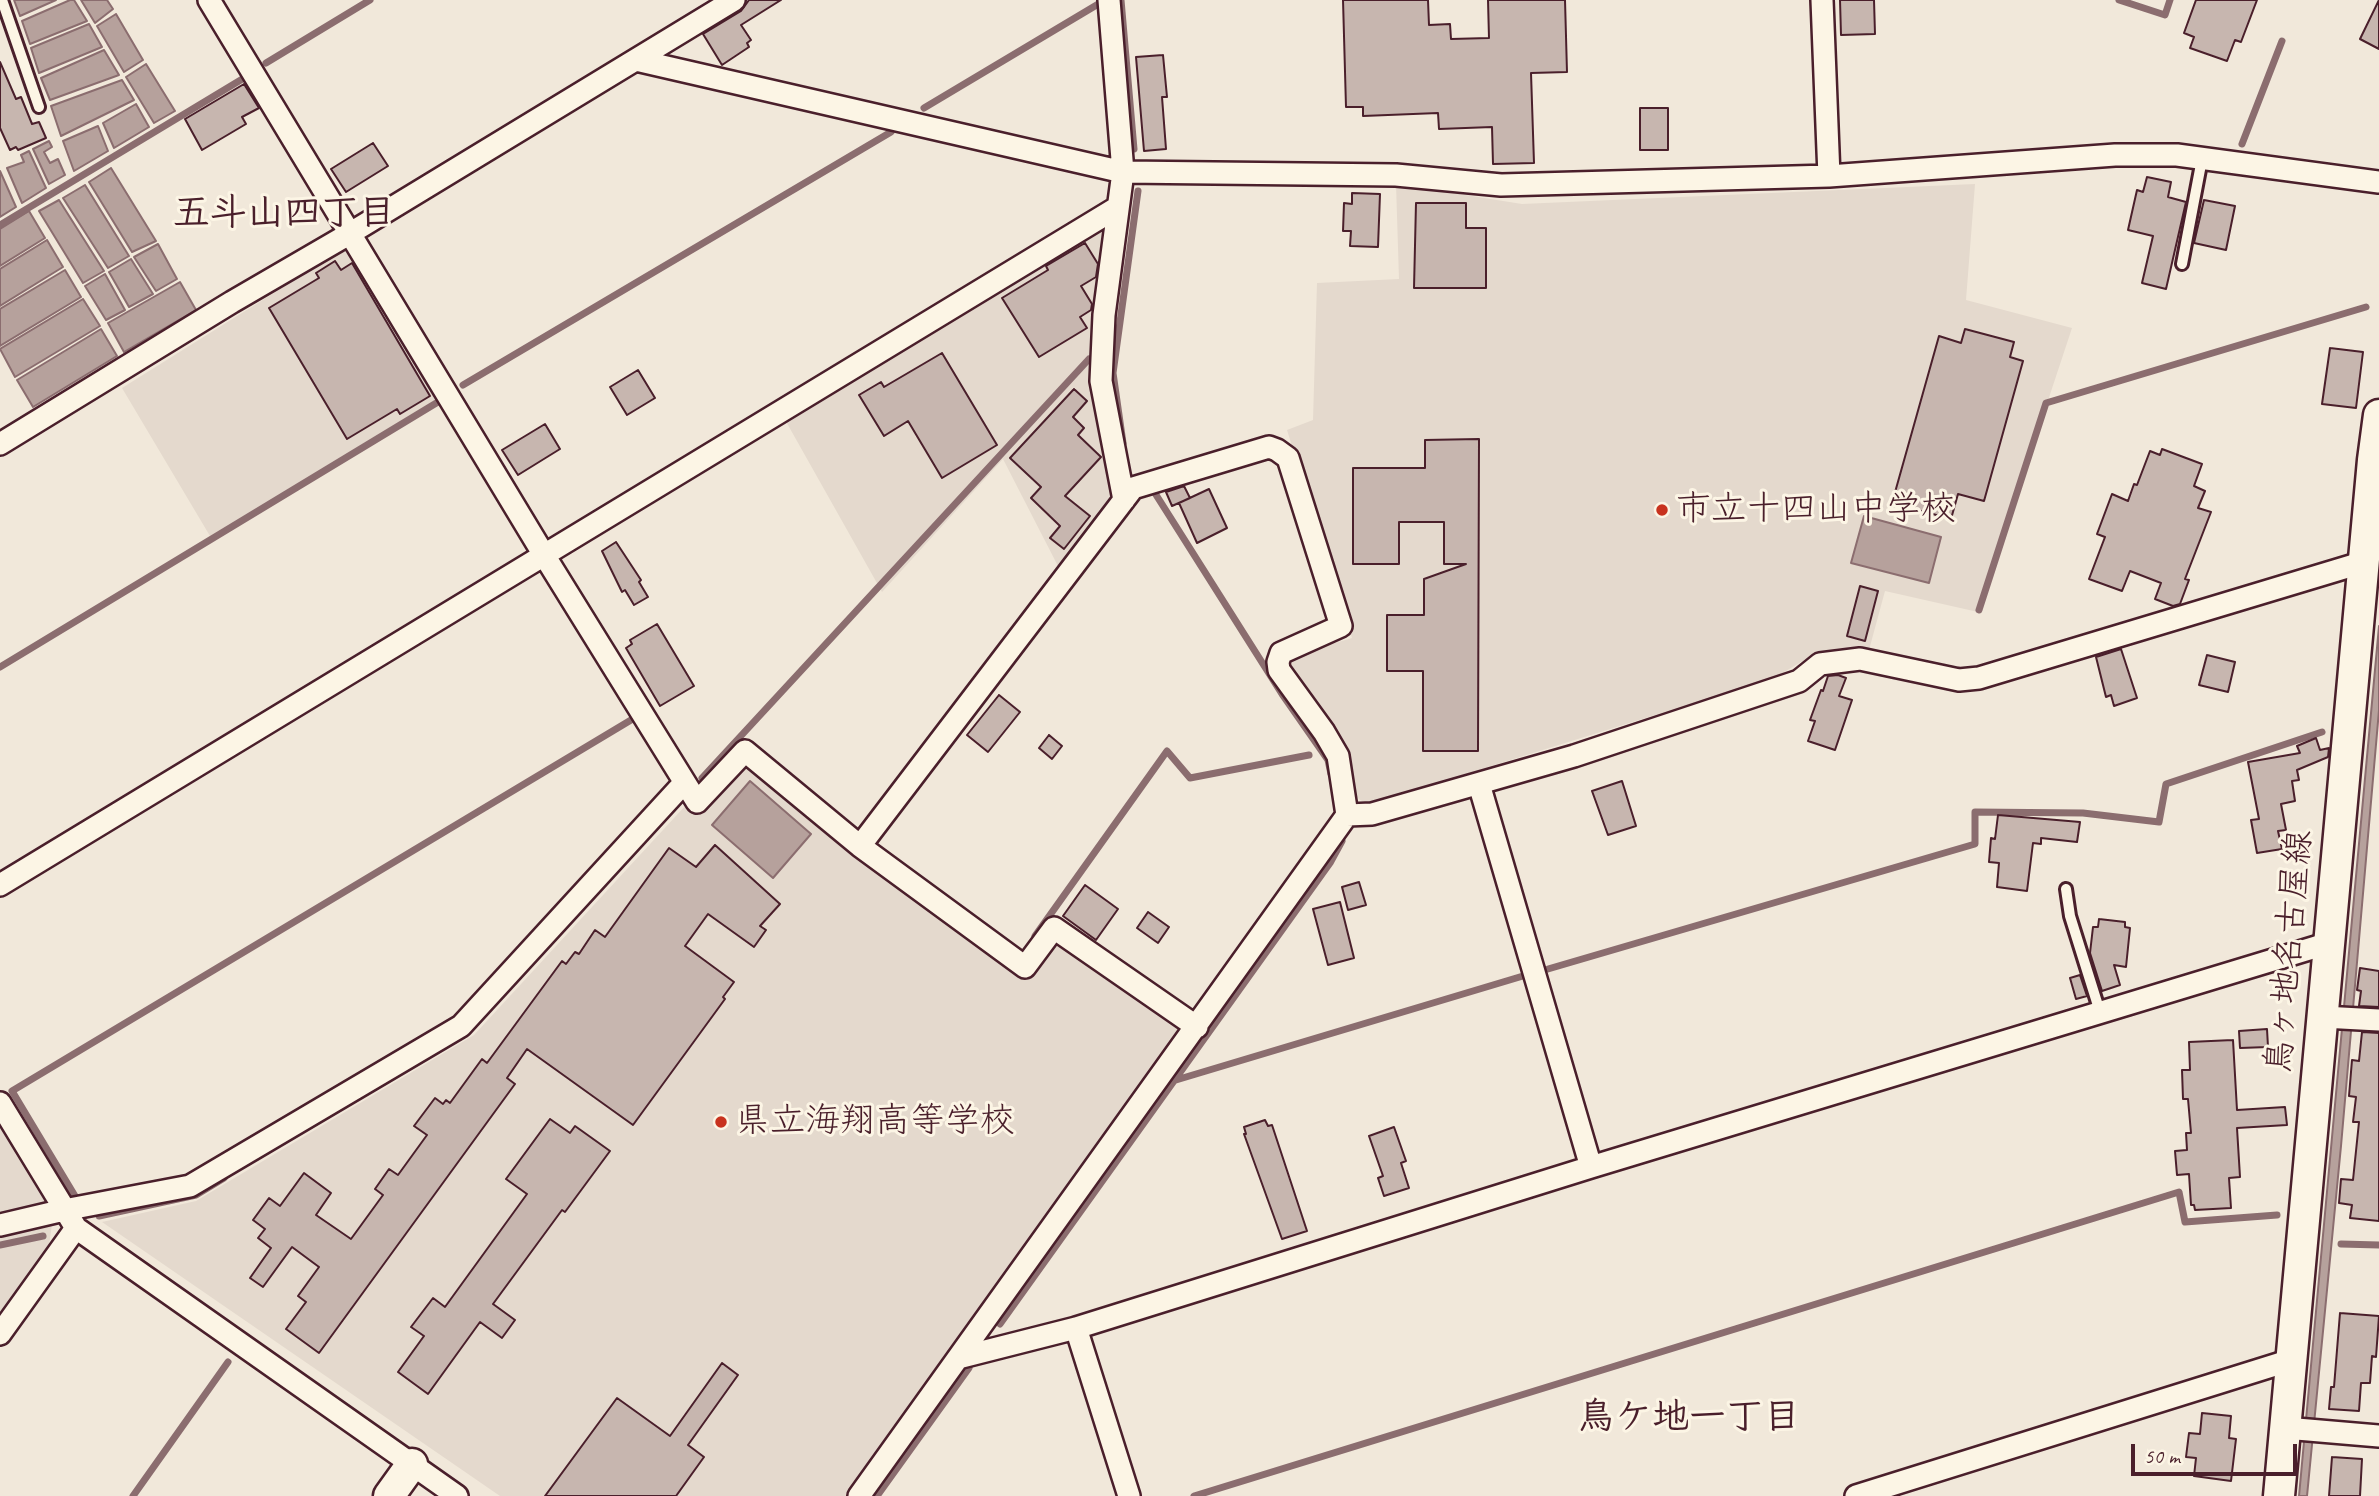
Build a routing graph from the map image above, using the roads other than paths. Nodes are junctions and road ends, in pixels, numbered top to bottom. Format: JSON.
{"nodes":[{"id":1,"x":2,"y":0,"type":"edge"},
{"id":2,"x":209,"y":0,"type":"edge"},
{"id":3,"x":734,"y":0,"type":"edge"},
{"id":4,"x":1109,"y":0,"type":"edge"},
{"id":5,"x":1822,"y":0,"type":"edge"},
{"id":6,"x":636,"y":61,"type":"junction"},
{"id":7,"x":39,"y":107,"type":"dead end"},
{"id":8,"x":2202,"y":159,"type":"junction"},
{"id":9,"x":1123,"y":172,"type":"junction"},
{"id":10,"x":1829,"y":176,"type":"junction"},
{"id":11,"x":2379,"y":182,"type":"edge"},
{"id":12,"x":1118,"y":207,"type":"junction"},
{"id":13,"x":349,"y":234,"type":"junction"},
{"id":14,"x":2182,"y":264,"type":"dead end"},
{"id":15,"x":2379,"y":415,"type":"edge"},
{"id":16,"x":0,"y":444,"type":"edge"},
{"id":17,"x":1124,"y":500,"type":"junction"},
{"id":18,"x":544,"y":555,"type":"junction"},
{"id":19,"x":2364,"y":562,"type":"junction"},
{"id":20,"x":2369,"y":608,"type":"edge"},
{"id":21,"x":684,"y":783,"type":"junction"},
{"id":22,"x":1479,"y":784,"type":"junction"},
{"id":23,"x":1347,"y":815,"type":"junction"},
{"id":24,"x":860,"y":846,"type":"junction"},
{"id":25,"x":0,"y":885,"type":"edge"},
{"id":26,"x":2066,"y":889,"type":"dead end"},
{"id":27,"x":2329,"y":943,"type":"junction"},
{"id":28,"x":2100,"y":1013,"type":"junction"},
{"id":29,"x":2337,"y":1018,"type":"junction"},
{"id":30,"x":2379,"y":1020,"type":"edge"},
{"id":31,"x":1196,"y":1027,"type":"junction"},
{"id":32,"x":0,"y":1103,"type":"edge"},
{"id":33,"x":1591,"y":1167,"type":"junction"},
{"id":34,"x":70,"y":1219,"type":"junction"},
{"id":35,"x":0,"y":1226,"type":"edge"},
{"id":36,"x":1076,"y":1328,"type":"junction"},
{"id":37,"x":0,"y":1334,"type":"edge"},
{"id":38,"x":958,"y":1358,"type":"junction"},
{"id":39,"x":2291,"y":1360,"type":"junction"},
{"id":40,"x":2299,"y":1429,"type":"junction"},
{"id":41,"x":2379,"y":1436,"type":"edge"},
{"id":42,"x":412,"y":1464,"type":"junction"},
{"id":43,"x":389,"y":1496,"type":"edge"},
{"id":44,"x":457,"y":1496,"type":"edge"},
{"id":45,"x":859,"y":1496,"type":"edge"},
{"id":46,"x":1129,"y":1496,"type":"edge"},
{"id":47,"x":1856,"y":1496,"type":"edge"},
{"id":48,"x":2279,"y":1496,"type":"edge"}],
"edges":[{"from":1,"to":7,"type":"lane"},
{"from":2,"to":13,"type":"street"},
{"from":3,"to":6,"type":"street"},
{"from":4,"to":9,"type":"street"},
{"from":5,"to":10,"type":"street"},
{"from":6,"to":9,"type":"street"},
{"from":6,"to":13,"type":"street"},
{"from":8,"to":10,"type":"street"},
{"from":8,"to":11,"type":"street"},
{"from":8,"to":14,"type":"lane"},
{"from":9,"to":10,"type":"street"},
{"from":9,"to":12,"type":"street"},
{"from":12,"to":17,"type":"street"},
{"from":12,"to":18,"type":"street"},
{"from":13,"to":16,"type":"street"},
{"from":13,"to":18,"type":"street"},
{"from":15,"to":19,"type":"main road","name":"鳥ヶ地名古屋線"},
{"from":17,"to":23,"type":"street"},
{"from":17,"to":24,"type":"street"},
{"from":18,"to":21,"type":"street"},
{"from":18,"to":25,"type":"street"},
{"from":19,"to":20,"type":"main road","name":"鳥ヶ地名古屋線"},
{"from":19,"to":22,"type":"street"},
{"from":20,"to":27,"type":"main road","name":"鳥ヶ地名古屋線"},
{"from":21,"to":24,"type":"street"},
{"from":21,"to":34,"type":"street"},
{"from":22,"to":23,"type":"street"},
{"from":22,"to":33,"type":"street"},
{"from":23,"to":31,"type":"street"},
{"from":24,"to":31,"type":"street"},
{"from":26,"to":28,"type":"lane"},
{"from":27,"to":28,"type":"street"},
{"from":27,"to":29,"type":"main road","name":"鳥ヶ地名古屋線"},
{"from":28,"to":33,"type":"street"},
{"from":29,"to":30,"type":"street"},
{"from":29,"to":39,"type":"main road","name":"鳥ヶ地名古屋線"},
{"from":31,"to":38,"type":"street"},
{"from":32,"to":34,"type":"street"},
{"from":33,"to":36,"type":"street"},
{"from":34,"to":35,"type":"street"},
{"from":34,"to":37,"type":"street"},
{"from":34,"to":42,"type":"street"},
{"from":36,"to":38,"type":"street"},
{"from":36,"to":46,"type":"street"},
{"from":38,"to":45,"type":"street"},
{"from":39,"to":40,"type":"main road","name":"鳥ヶ地名古屋線"},
{"from":39,"to":47,"type":"street"},
{"from":40,"to":41,"type":"street"},
{"from":40,"to":48,"type":"main road","name":"鳥ヶ地名古屋線"},
{"from":42,"to":43,"type":"main road"},
{"from":42,"to":44,"type":"street"}]}
